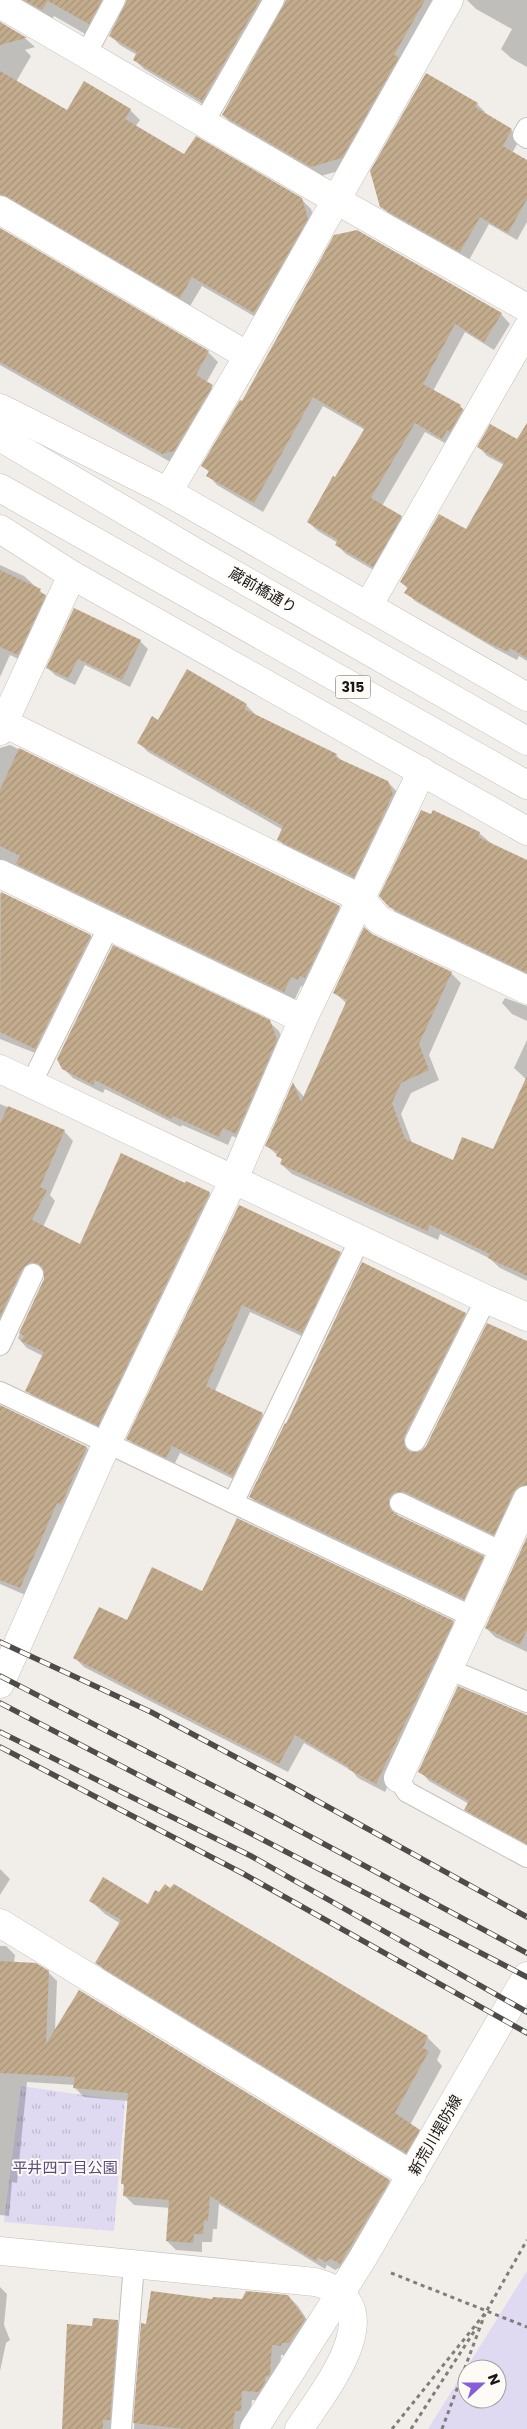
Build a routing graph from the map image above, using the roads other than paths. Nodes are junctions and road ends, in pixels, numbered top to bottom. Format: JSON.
{"nodes":[{"id":1,"x":115,"y":0,"type":"edge"},
{"id":2,"x":274,"y":0,"type":"edge"},
{"id":3,"x":449,"y":0,"type":"edge"},
{"id":4,"x":0,"y":4,"type":"edge"},
{"id":5,"x":86,"y":54,"type":"junction"},
{"id":6,"x":204,"y":122,"type":"junction"},
{"id":7,"x":527,"y":128,"type":"edge"},
{"id":8,"x":527,"y":138,"type":"edge"},
{"id":9,"x":336,"y":200,"type":"junction"},
{"id":10,"x":0,"y":210,"type":"edge"},
{"id":11,"x":527,"y":308,"type":"edge"},
{"id":12,"x":527,"y":329,"type":"edge"},
{"id":13,"x":248,"y":356,"type":"junction"},
{"id":14,"x":0,"y":408,"type":"edge"},
{"id":15,"x":0,"y":436,"type":"edge"},
{"id":16,"x":0,"y":488,"type":"edge"},
{"id":17,"x":168,"y":492,"type":"junction"},
{"id":18,"x":0,"y":529,"type":"edge"},
{"id":19,"x":72,"y":575,"type":"junction"},
{"id":20,"x":368,"y":606,"type":"junction"},
{"id":21,"x":8,"y":693,"type":"edge"},
{"id":22,"x":527,"y":697,"type":"edge"},
{"id":23,"x":2,"y":727,"type":"edge"},
{"id":24,"x":527,"y":741,"type":"edge"},
{"id":25,"x":422,"y":771,"type":"junction"},
{"id":26,"x":527,"y":785,"type":"edge"},
{"id":27,"x":527,"y":831,"type":"edge"},
{"id":28,"x":0,"y":874,"type":"edge"},
{"id":29,"x":360,"y":898,"type":"junction"},
{"id":30,"x":109,"y":926,"type":"junction"},
{"id":31,"x":527,"y":990,"type":"edge"},
{"id":32,"x":303,"y":1019,"type":"junction"},
{"id":33,"x":0,"y":1069,"type":"edge"},
{"id":34,"x":31,"y":1084,"type":"junction"},
{"id":35,"x":234,"y":1179,"type":"junction"},
{"id":36,"x":360,"y":1239,"type":"junction"},
{"id":37,"x":32,"y":1274,"type":"dead end"},
{"id":38,"x":486,"y":1299,"type":"junction"},
{"id":39,"x":527,"y":1317,"type":"edge"},
{"id":40,"x":0,"y":1345,"type":"edge"},
{"id":41,"x":0,"y":1392,"type":"edge"},
{"id":42,"x":415,"y":1441,"type":"dead end"},
{"id":43,"x":107,"y":1443,"type":"junction"},
{"id":44,"x":527,"y":1500,"type":"edge"},
{"id":45,"x":233,"y":1503,"type":"junction"},
{"id":46,"x":400,"y":1503,"type":"dead end"},
{"id":47,"x":502,"y":1552,"type":"junction"},
{"id":48,"x":473,"y":1618,"type":"junction"},
{"id":49,"x":448,"y":1668,"type":"junction"},
{"id":50,"x":0,"y":1684,"type":"edge"},
{"id":51,"x":527,"y":1702,"type":"edge"},
{"id":52,"x":398,"y":1778,"type":"joint"},
{"id":53,"x":527,"y":1857,"type":"edge"},
{"id":54,"x":0,"y":1923,"type":"edge"},
{"id":55,"x":527,"y":1976,"type":"edge"},
{"id":56,"x":412,"y":2175,"type":"junction"},
{"id":57,"x":0,"y":2251,"type":"edge"},
{"id":58,"x":134,"y":2264,"type":"junction"},
{"id":59,"x":341,"y":2293,"type":"junction"},
{"id":60,"x":121,"y":2429,"type":"edge"},
{"id":61,"x":254,"y":2429,"type":"edge"},
{"id":62,"x":299,"y":2429,"type":"edge"}],
"edges":[{"from":1,"to":5,"type":"lane"},
{"from":2,"to":6,"type":"lane"},
{"from":3,"to":9,"type":"street"},
{"from":4,"to":5,"type":"street"},
{"from":5,"to":6,"type":"street"},
{"from":6,"to":9,"type":"street"},
{"from":7,"to":8,"type":"lane"},
{"from":9,"to":11,"type":"street"},
{"from":9,"to":13,"type":"street"},
{"from":10,"to":13,"type":"street"},
{"from":12,"to":20,"type":"street"},
{"from":13,"to":17,"type":"street"},
{"from":14,"to":17,"type":"street"},
{"from":15,"to":24,"type":"street","name":"蔵前橋通り","number":"315"},
{"from":16,"to":26,"type":"street","number":"315"},
{"from":17,"to":20,"type":"street"},
{"from":18,"to":19,"type":"street"},
{"from":19,"to":21,"type":"street"},
{"from":19,"to":25,"type":"street"},
{"from":20,"to":22,"type":"street"},
{"from":21,"to":23,"type":"street"},
{"from":23,"to":29,"type":"street"},
{"from":25,"to":27,"type":"street"},
{"from":25,"to":29,"type":"street"},
{"from":28,"to":30,"type":"street"},
{"from":29,"to":31,"type":"street"},
{"from":29,"to":32,"type":"street"},
{"from":30,"to":32,"type":"street"},
{"from":30,"to":34,"type":"lane"},
{"from":32,"to":35,"type":"street"},
{"from":33,"to":34,"type":"street"},
{"from":34,"to":35,"type":"street"},
{"from":35,"to":36,"type":"street"},
{"from":35,"to":43,"type":"street"},
{"from":36,"to":38,"type":"street"},
{"from":36,"to":45,"type":"lane"},
{"from":37,"to":40,"type":"lane"},
{"from":38,"to":39,"type":"street"},
{"from":38,"to":42,"type":"lane"},
{"from":41,"to":43,"type":"lane"},
{"from":43,"to":45,"type":"lane"},
{"from":43,"to":50,"type":"street"},
{"from":44,"to":47,"type":"street"},
{"from":45,"to":48,"type":"lane"},
{"from":46,"to":47,"type":"lane"},
{"from":47,"to":48,"type":"street"},
{"from":48,"to":49,"type":"street"},
{"from":49,"to":51,"type":"lane"},
{"from":49,"to":52,"type":"street"},
{"from":52,"to":53,"type":"lane"},
{"from":54,"to":56,"type":"street"},
{"from":55,"to":56,"type":"street","name":"新荒川堤防線"},
{"from":56,"to":59,"type":"street","name":"新荒川堤防線"},
{"from":57,"to":58,"type":"street"},
{"from":58,"to":59,"type":"street"},
{"from":58,"to":60,"type":"lane"},
{"from":59,"to":61,"type":"street","name":"新荒川堤防線"},
{"from":59,"to":62,"type":"street"}]}
